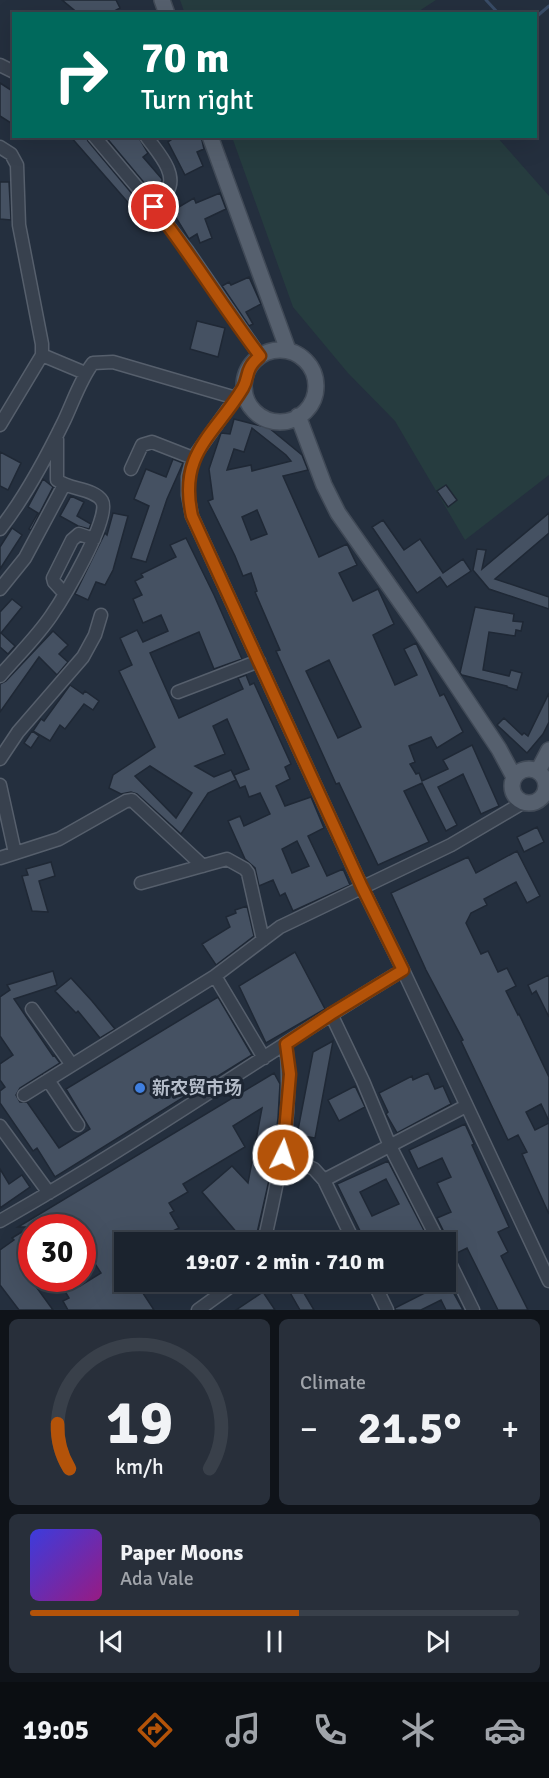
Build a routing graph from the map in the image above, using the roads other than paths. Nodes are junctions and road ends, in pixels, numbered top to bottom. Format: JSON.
{"nodes":[{"id":1,"x":96,"y":138,"type":"edge"},
{"id":2,"x":147,"y":138,"type":"edge"},
{"id":3,"x":211,"y":138,"type":"edge"},
{"id":4,"x":0,"y":147,"type":"edge"},
{"id":5,"x":154,"y":207,"type":"junction"},
{"id":6,"x":288,"y":350,"type":"junction"},
{"id":7,"x":42,"y":356,"type":"junction"},
{"id":8,"x":260,"y":356,"type":"junction"},
{"id":9,"x":85,"y":373,"type":"junction"},
{"id":10,"x":240,"y":392,"type":"junction"},
{"id":11,"x":298,"y":416,"type":"junction"},
{"id":12,"x":0,"y":425,"type":"edge"},
{"id":13,"x":57,"y":435,"type":"junction"},
{"id":14,"x":194,"y":458,"type":"junction"},
{"id":15,"x":131,"y":469,"type":"dead end"},
{"id":16,"x":64,"y":484,"type":"junction"},
{"id":17,"x":0,"y":529,"type":"edge"},
{"id":18,"x":94,"y":539,"type":"junction"},
{"id":19,"x":0,"y":589,"type":"edge"},
{"id":20,"x":65,"y":594,"type":"junction"},
{"id":21,"x":101,"y":615,"type":"dead end"},
{"id":22,"x":259,"y":661,"type":"junction"},
{"id":23,"x":0,"y":676,"type":"edge"},
{"id":24,"x":178,"y":692,"type":"dead end"},
{"id":25,"x":549,"y":750,"type":"edge"},
{"id":26,"x":0,"y":759,"type":"edge"},
{"id":27,"x":538,"y":771,"type":"junction"},
{"id":28,"x":514,"y":777,"type":"junction"},
{"id":29,"x":0,"y":785,"type":"edge"},
{"id":30,"x":524,"y":802,"type":"junction"},
{"id":31,"x":545,"y":804,"type":"edge"},
{"id":32,"x":15,"y":853,"type":"junction"},
{"id":33,"x":0,"y":858,"type":"edge"},
{"id":34,"x":203,"y":866,"type":"junction"},
{"id":35,"x":141,"y":883,"type":"dead end"},
{"id":36,"x":362,"y":887,"type":"junction"},
{"id":37,"x":263,"y":940,"type":"junction"},
{"id":38,"x":403,"y":970,"type":"junction"},
{"id":39,"x":215,"y":976,"type":"junction"},
{"id":40,"x":32,"y":1009,"type":"dead end"},
{"id":41,"x":331,"y":1014,"type":"junction"},
{"id":42,"x":286,"y":1044,"type":"junction"},
{"id":43,"x":264,"y":1058,"type":"junction"},
{"id":44,"x":72,"y":1065,"type":"junction"},
{"id":45,"x":48,"y":1080,"type":"junction"},
{"id":46,"x":24,"y":1095,"type":"dead end"},
{"id":47,"x":466,"y":1106,"type":"junction"},
{"id":48,"x":78,"y":1125,"type":"dead end"},
{"id":49,"x":0,"y":1126,"type":"edge"},
{"id":50,"x":390,"y":1146,"type":"junction"},
{"id":51,"x":283,"y":1155,"type":"junction"},
{"id":52,"x":324,"y":1180,"type":"junction"},
{"id":53,"x":49,"y":1193,"type":"junction"},
{"id":54,"x":0,"y":1221,"type":"edge"},
{"id":55,"x":266,"y":1232,"type":"edge"},
{"id":56,"x":349,"y":1232,"type":"edge"},
{"id":57,"x":434,"y":1232,"type":"edge"},
{"id":58,"x":456,"y":1275,"type":"edge"},
{"id":59,"x":549,"y":1281,"type":"edge"},
{"id":60,"x":223,"y":1292,"type":"edge"},
{"id":61,"x":378,"y":1292,"type":"edge"},
{"id":62,"x":198,"y":1310,"type":"edge"},
{"id":63,"x":387,"y":1310,"type":"edge"},
{"id":64,"x":473,"y":1310,"type":"edge"}],
"edges":[{"from":1,"to":5,"type":"street"},
{"from":2,"to":5,"type":"street"},
{"from":3,"to":6,"type":"main road"},
{"from":4,"to":7,"type":"street"},
{"from":5,"to":8,"type":"street"},
{"from":6,"to":8,"type":"main road"},
{"from":6,"to":11,"type":"main road"},
{"from":7,"to":9,"type":"street"},
{"from":7,"to":12,"type":"street"},
{"from":8,"to":10,"type":"main road"},
{"from":9,"to":10,"type":"street"},
{"from":9,"to":13,"type":"street"},
{"from":10,"to":11,"type":"main road"},
{"from":10,"to":14,"type":"street"},
{"from":11,"to":28,"type":"main road"},
{"from":13,"to":16,"type":"street"},
{"from":13,"to":17,"type":"street"},
{"from":14,"to":15,"type":"street"},
{"from":14,"to":22,"type":"street"},
{"from":16,"to":18,"type":"street"},
{"from":16,"to":19,"type":"street"},
{"from":18,"to":20,"type":"street"},
{"from":18,"to":20,"type":"street"},
{"from":20,"to":23,"type":"street"},
{"from":21,"to":26,"type":"street"},
{"from":22,"to":24,"type":"street"},
{"from":22,"to":36,"type":"street"},
{"from":25,"to":27,"type":"main road"},
{"from":27,"to":28,"type":"main road"},
{"from":27,"to":31,"type":"main road"},
{"from":28,"to":30,"type":"main road"},
{"from":29,"to":32,"type":"street"},
{"from":30,"to":31,"type":"main road"},
{"from":30,"to":36,"type":"street"},
{"from":32,"to":33,"type":"street"},
{"from":32,"to":34,"type":"street"},
{"from":34,"to":35,"type":"street"},
{"from":34,"to":37,"type":"street"},
{"from":36,"to":37,"type":"street"},
{"from":36,"to":38,"type":"street"},
{"from":37,"to":39,"type":"street"},
{"from":38,"to":41,"type":"street"},
{"from":38,"to":47,"type":"street"},
{"from":39,"to":43,"type":"street"},
{"from":39,"to":44,"type":"street"},
{"from":40,"to":44,"type":"street"},
{"from":41,"to":42,"type":"street"},
{"from":41,"to":50,"type":"street"},
{"from":42,"to":43,"type":"street"},
{"from":42,"to":51,"type":"street"},
{"from":43,"to":53,"type":"street"},
{"from":44,"to":45,"type":"street"},
{"from":45,"to":46,"type":"street"},
{"from":45,"to":48,"type":"street"},
{"from":47,"to":50,"type":"street"},
{"from":47,"to":59,"type":"street"},
{"from":49,"to":53,"type":"street"},
{"from":50,"to":52,"type":"street"},
{"from":50,"to":57,"type":"street"},
{"from":51,"to":52,"type":"street"},
{"from":51,"to":55,"type":"street"},
{"from":52,"to":56,"type":"street"},
{"from":53,"to":54,"type":"street"},
{"from":58,"to":64,"type":"street"},
{"from":60,"to":62,"type":"street"},
{"from":61,"to":63,"type":"street"}]}
